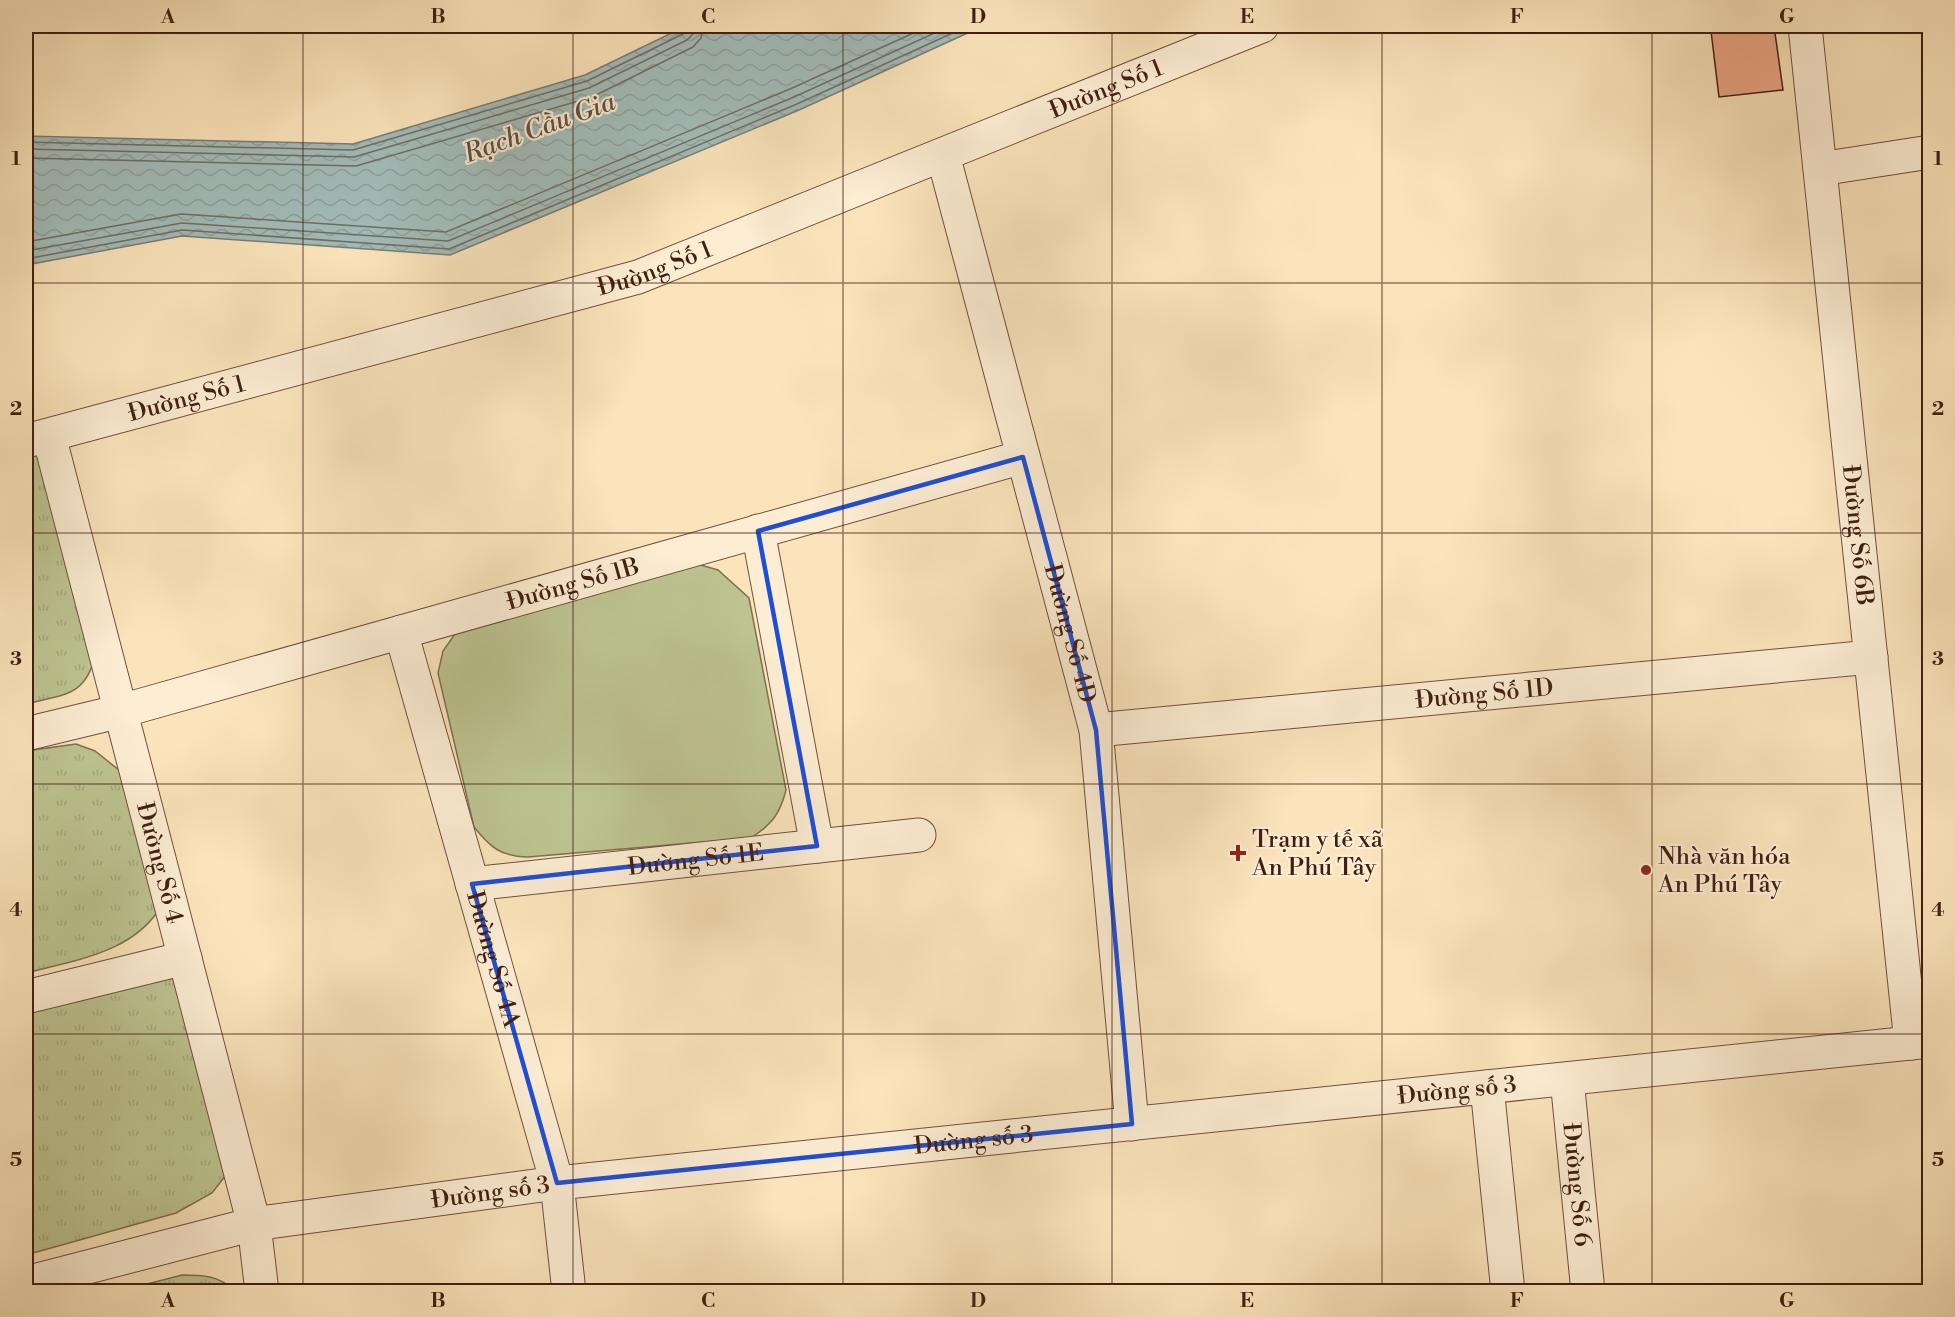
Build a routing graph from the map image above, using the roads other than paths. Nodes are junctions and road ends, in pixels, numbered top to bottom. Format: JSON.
{"nodes":[{"id":1,"x":1262,"y":26,"type":"edge"},
{"id":2,"x":1805,"y":26,"type":"edge"},
{"id":3,"x":1929,"y":152,"type":"edge"},
{"id":4,"x":943,"y":155,"type":"junction"},
{"id":5,"x":1820,"y":169,"type":"junction"},
{"id":6,"x":37,"y":438,"type":"edge"},
{"id":7,"x":1023,"y":457,"type":"junction"},
{"id":8,"x":758,"y":531,"type":"junction"},
{"id":9,"x":401,"y":632,"type":"junction"},
{"id":10,"x":1871,"y":657,"type":"junction"},
{"id":11,"x":121,"y":711,"type":"junction"},
{"id":12,"x":1096,"y":730,"type":"junction"},
{"id":13,"x":26,"y":734,"type":"edge"},
{"id":14,"x":919,"y":835,"type":"dead end"},
{"id":15,"x":817,"y":846,"type":"junction"},
{"id":16,"x":472,"y":884,"type":"junction"},
{"id":17,"x":185,"y":958,"type":"junction"},
{"id":18,"x":26,"y":997,"type":"edge"},
{"id":19,"x":1920,"y":1042,"type":"edge"},
{"id":20,"x":1567,"y":1078,"type":"junction"},
{"id":21,"x":1486,"y":1087,"type":"junction"},
{"id":22,"x":1132,"y":1124,"type":"junction"},
{"id":23,"x":557,"y":1183,"type":"junction"},
{"id":24,"x":254,"y":1224,"type":"junction"},
{"id":25,"x":26,"y":1283,"type":"edge"},
{"id":26,"x":262,"y":1292,"type":"edge"},
{"id":27,"x":569,"y":1292,"type":"edge"},
{"id":28,"x":1508,"y":1292,"type":"edge"},
{"id":29,"x":1588,"y":1292,"type":"edge"}],
"edges":[{"from":1,"to":4,"type":"street","name":"Đường Số 1"},
{"from":2,"to":5,"type":"street","name":"Đường Số 6B"},
{"from":3,"to":5,"type":"street"},
{"from":4,"to":6,"type":"street","name":"Đường Số 1"},
{"from":4,"to":7,"type":"street","name":"Đường Số 4D"},
{"from":5,"to":10,"type":"street","name":"Đường Số 6B"},
{"from":6,"to":11,"type":"street","name":"Đường Số 4"},
{"from":7,"to":8,"type":"street","name":"Đường Số 1B"},
{"from":7,"to":12,"type":"street","name":"Đường Số 4D"},
{"from":8,"to":9,"type":"street","name":"Đường Số 1B"},
{"from":8,"to":15,"type":"street"},
{"from":9,"to":11,"type":"street","name":"Đường Số 1B"},
{"from":9,"to":16,"type":"street","name":"Đường Số 4A"},
{"from":10,"to":12,"type":"street","name":"Đường Số 1D"},
{"from":10,"to":19,"type":"street","name":"Đường Số 6B"},
{"from":11,"to":13,"type":"street","name":"Đường Số 1B"},
{"from":11,"to":17,"type":"street","name":"Đường Số 4"},
{"from":12,"to":22,"type":"street","name":"Đường Số 4D"},
{"from":14,"to":15,"type":"street","name":"Đường Số 1E"},
{"from":15,"to":16,"type":"street","name":"Đường Số 1E"},
{"from":16,"to":23,"type":"street","name":"Đường Số 4A"},
{"from":17,"to":18,"type":"street"},
{"from":17,"to":24,"type":"street","name":"Đường Số 4"},
{"from":19,"to":20,"type":"street","name":"Đường số 3"},
{"from":20,"to":21,"type":"street","name":"Đường số 3"},
{"from":20,"to":29,"type":"street","name":"Đường Số 6"},
{"from":21,"to":22,"type":"street","name":"Đường số 3"},
{"from":21,"to":28,"type":"street"},
{"from":22,"to":23,"type":"street","name":"Đường số 3"},
{"from":23,"to":24,"type":"street","name":"Đường số 3"},
{"from":23,"to":27,"type":"street","name":"Đường Số 4A"},
{"from":24,"to":25,"type":"street","name":"Đường số 3"},
{"from":24,"to":26,"type":"street","name":"Đường Số 4"}]}
